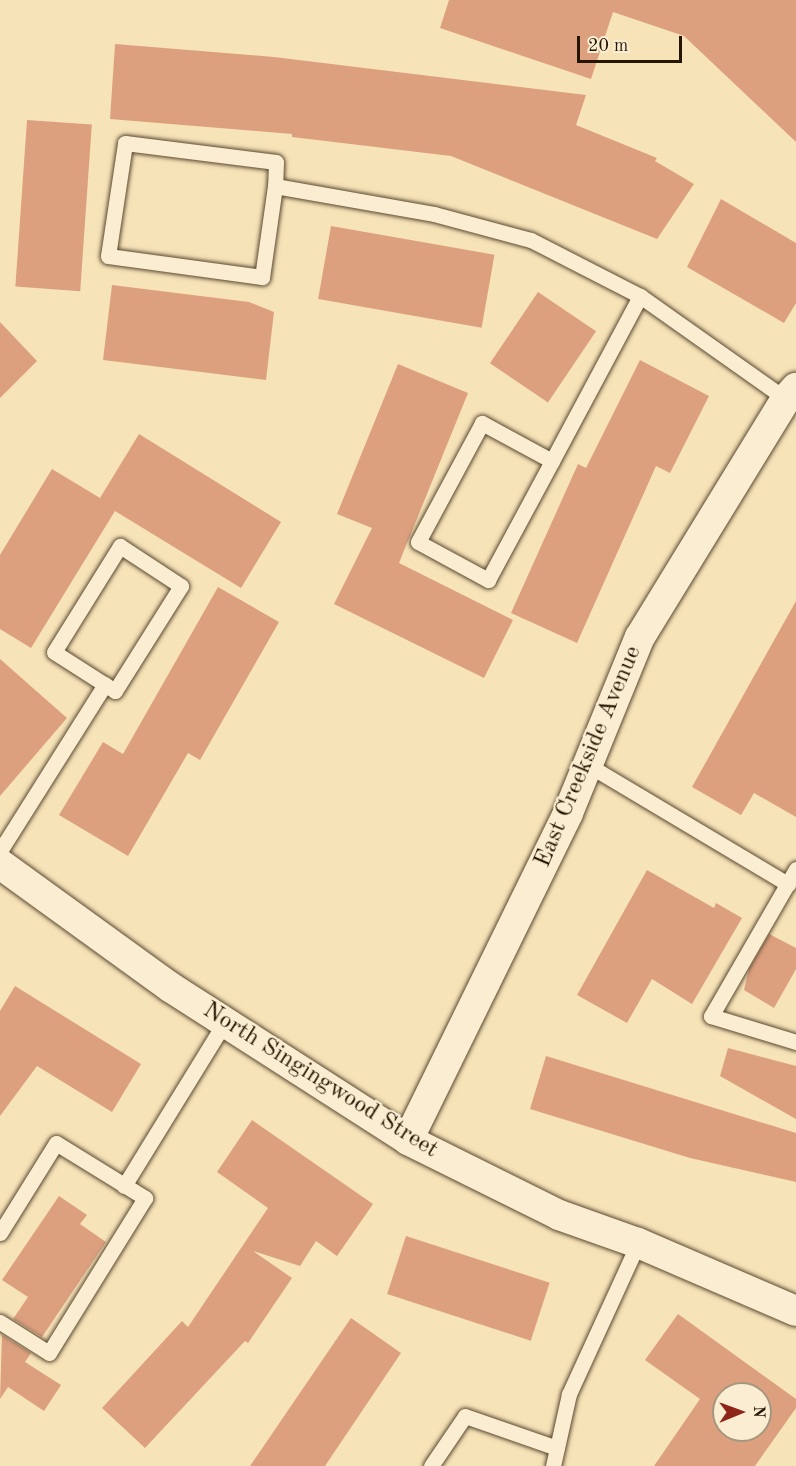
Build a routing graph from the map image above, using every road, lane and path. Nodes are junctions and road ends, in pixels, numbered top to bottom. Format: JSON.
{"nodes":[{"id":1,"x":275,"y":186,"type":"junction"},
{"id":2,"x":640,"y":296,"type":"junction"},
{"id":3,"x":791,"y":393,"type":"edge"},
{"id":4,"x":552,"y":461,"type":"junction"},
{"id":5,"x":105,"y":684,"type":"junction"},
{"id":6,"x":588,"y":765,"type":"junction"},
{"id":7,"x":0,"y":851,"type":"edge"},
{"id":8,"x":0,"y":864,"type":"edge"},
{"id":9,"x":796,"y":869,"type":"edge"},
{"id":10,"x":788,"y":884,"type":"junction"},
{"id":11,"x":225,"y":1022,"type":"junction"},
{"id":12,"x":796,"y":1042,"type":"edge"},
{"id":13,"x":408,"y":1140,"type":"junction"},
{"id":14,"x":124,"y":1186,"type":"junction"},
{"id":15,"x":0,"y":1233,"type":"edge"},
{"id":16,"x":638,"y":1243,"type":"junction"},
{"id":17,"x":796,"y":1311,"type":"edge"},
{"id":18,"x":0,"y":1322,"type":"edge"},
{"id":19,"x":557,"y":1448,"type":"junction"},
{"id":20,"x":430,"y":1466,"type":"edge"},
{"id":21,"x":553,"y":1466,"type":"edge"}],
"edges":[{"from":1,"to":1,"type":"lane"},
{"from":1,"to":2,"type":"lane"},
{"from":2,"to":3,"type":"lane"},
{"from":2,"to":4,"type":"lane"},
{"from":3,"to":6,"type":"street","name":"East Creekside Avenue"},
{"from":4,"to":4,"type":"lane"},
{"from":5,"to":5,"type":"lane"},
{"from":5,"to":7,"type":"lane"},
{"from":6,"to":10,"type":"lane"},
{"from":6,"to":13,"type":"street","name":"East Creekside Avenue"},
{"from":8,"to":11,"type":"street","name":"North Singingwood Street"},
{"from":9,"to":10,"type":"lane"},
{"from":10,"to":12,"type":"lane"},
{"from":11,"to":13,"type":"street","name":"North Singingwood Street"},
{"from":11,"to":14,"type":"lane"},
{"from":13,"to":16,"type":"street","name":"North Singingwood Street"},
{"from":14,"to":15,"type":"lane"},
{"from":14,"to":18,"type":"lane"},
{"from":16,"to":17,"type":"street","name":"North Singingwood Street"},
{"from":16,"to":19,"type":"lane"},
{"from":19,"to":20,"type":"lane"},
{"from":19,"to":21,"type":"lane"}]}
